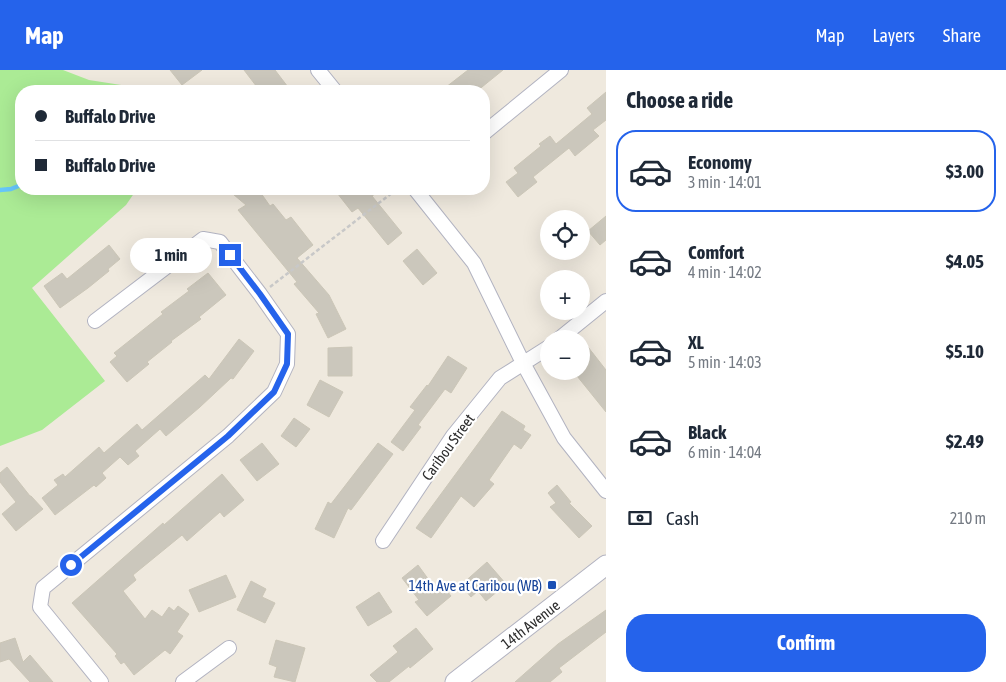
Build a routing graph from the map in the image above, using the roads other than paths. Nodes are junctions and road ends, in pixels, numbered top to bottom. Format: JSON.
{"nodes":[{"id":1,"x":318,"y":70,"type":"edge"},
{"id":2,"x":561,"y":70,"type":"edge"},
{"id":3,"x":330,"y":85,"type":"edge"},
{"id":4,"x":490,"y":128,"type":"edge"},
{"id":5,"x":420,"y":195,"type":"edge"},
{"id":6,"x":606,"y":301,"type":"edge"},
{"id":7,"x":94,"y":321,"type":"dead end"},
{"id":8,"x":570,"y":330,"type":"edge"},
{"id":9,"x":540,"y":353,"type":"edge"},
{"id":10,"x":523,"y":363,"type":"junction"},
{"id":11,"x":606,"y":491,"type":"edge"},
{"id":12,"x":383,"y":541,"type":"dead end"},
{"id":13,"x":606,"y":565,"type":"edge"},
{"id":14,"x":229,"y":648,"type":"dead end"},
{"id":15,"x":101,"y":682,"type":"edge"},
{"id":16,"x":183,"y":682,"type":"edge"},
{"id":17,"x":455,"y":682,"type":"edge"}],
"edges":[{"from":1,"to":3,"type":"street"},
{"from":2,"to":4,"type":"street"},
{"from":5,"to":10,"type":"street"},
{"from":6,"to":8,"type":"street"},
{"from":7,"to":15,"type":"street"},
{"from":9,"to":10,"type":"street","name":"Caribou Street"},
{"from":10,"to":11,"type":"street"},
{"from":10,"to":12,"type":"street","name":"Caribou Street"},
{"from":13,"to":17,"type":"street","name":"14th Avenue"},
{"from":14,"to":16,"type":"street"}]}
